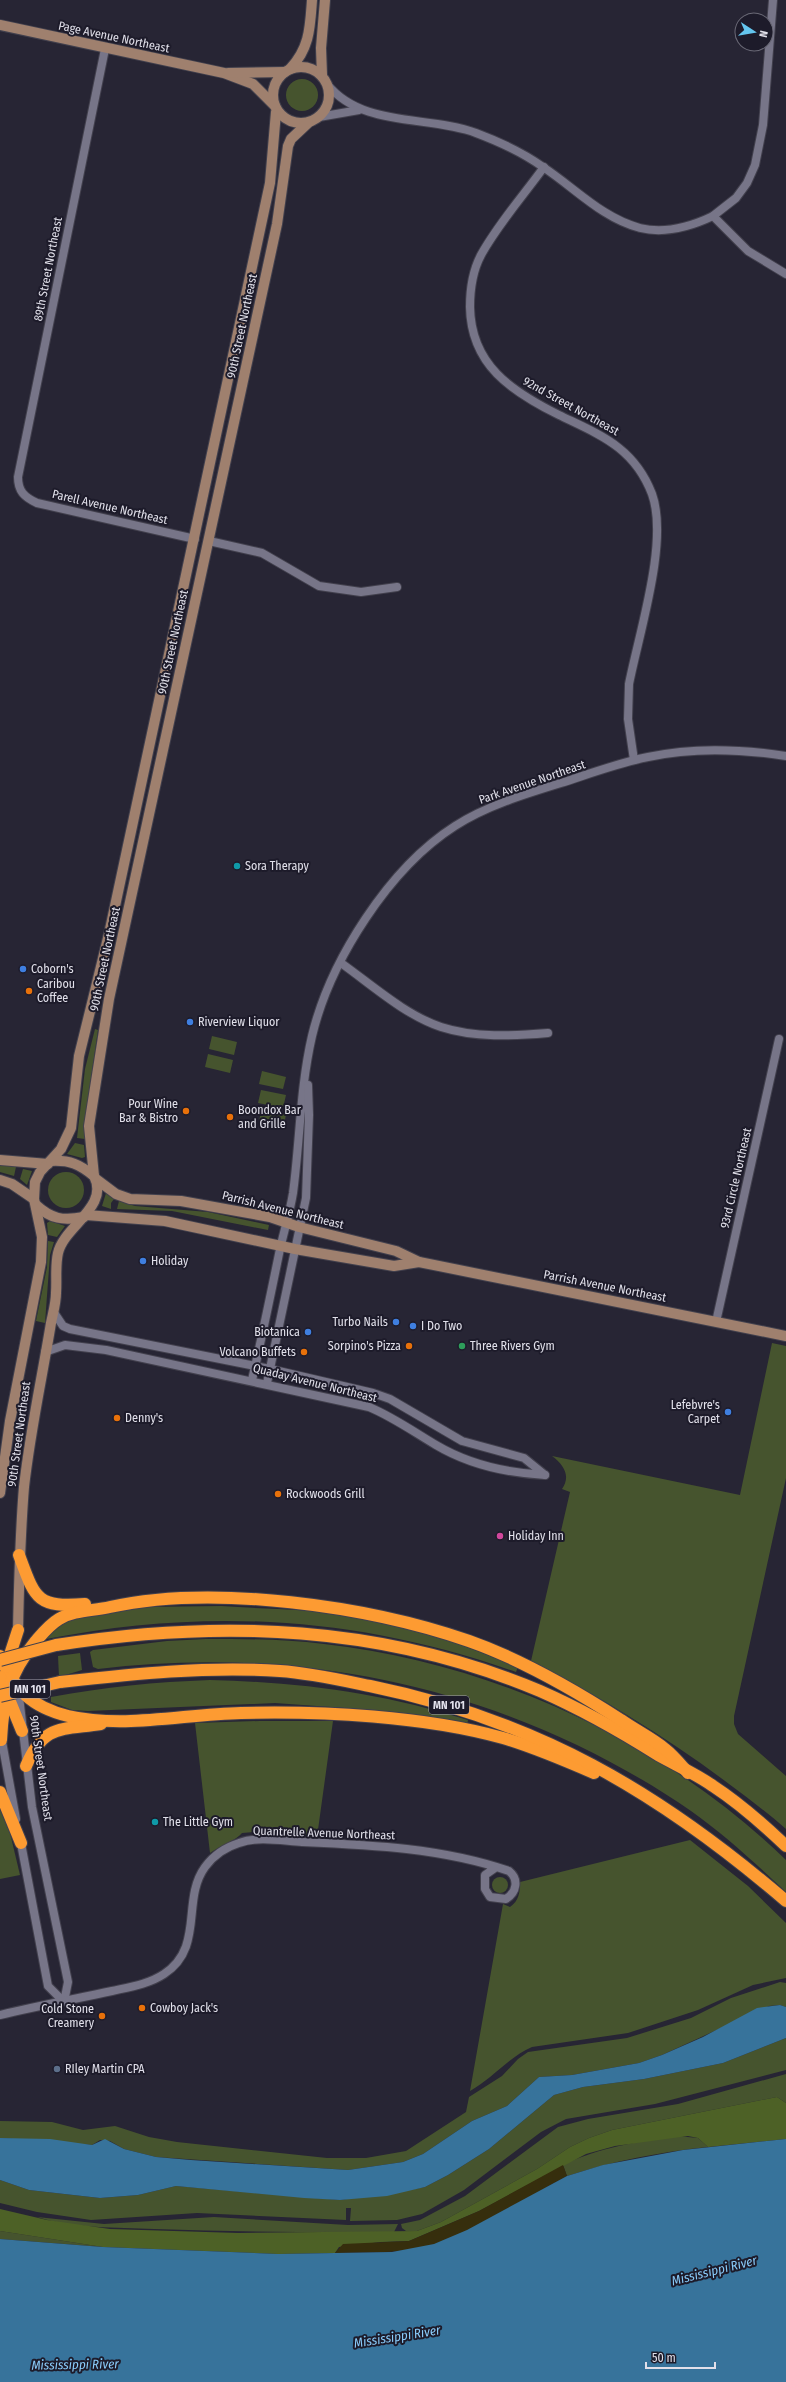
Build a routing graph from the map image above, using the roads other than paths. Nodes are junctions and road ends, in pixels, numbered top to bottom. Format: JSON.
{"nodes":[{"id":1,"x":312,"y":0,"type":"edge"},
{"id":2,"x":325,"y":0,"type":"edge"},
{"id":3,"x":773,"y":0,"type":"edge"},
{"id":4,"x":0,"y":25,"type":"edge"},
{"id":5,"x":106,"y":49,"type":"junction"},
{"id":6,"x":288,"y":70,"type":"junction"},
{"id":7,"x":224,"y":73,"type":"junction"},
{"id":8,"x":322,"y":75,"type":"junction"},
{"id":9,"x":327,"y":84,"type":"junction"},
{"id":10,"x":276,"y":109,"type":"junction"},
{"id":11,"x":359,"y":110,"type":"junction"},
{"id":12,"x":320,"y":117,"type":"junction"},
{"id":13,"x":308,"y":123,"type":"junction"},
{"id":14,"x":544,"y":167,"type":"junction"},
{"id":15,"x":713,"y":216,"type":"junction"},
{"id":16,"x":786,"y":274,"type":"edge"},
{"id":17,"x":22,"y":494,"type":"joint"},
{"id":18,"x":195,"y":538,"type":"junction"},
{"id":19,"x":209,"y":541,"type":"junction"},
{"id":20,"x":397,"y":587,"type":"dead end"},
{"id":21,"x":786,"y":756,"type":"edge"},
{"id":22,"x":634,"y":760,"type":"junction"},
{"id":23,"x":341,"y":964,"type":"junction"},
{"id":24,"x":548,"y":1033,"type":"dead end"},
{"id":25,"x":779,"y":1039,"type":"dead end"},
{"id":26,"x":307,"y":1066,"type":"junction"},
{"id":27,"x":0,"y":1160,"type":"edge"},
{"id":28,"x":49,"y":1162,"type":"junction"},
{"id":29,"x":95,"y":1177,"type":"junction"},
{"id":30,"x":0,"y":1180,"type":"edge"},
{"id":31,"x":35,"y":1202,"type":"junction"},
{"id":32,"x":85,"y":1216,"type":"junction"},
{"id":33,"x":286,"y":1223,"type":"junction"},
{"id":34,"x":300,"y":1227,"type":"junction"},
{"id":35,"x":281,"y":1246,"type":"junction"},
{"id":36,"x":295,"y":1249,"type":"junction"},
{"id":37,"x":419,"y":1262,"type":"junction"},
{"id":38,"x":53,"y":1311,"type":"junction"},
{"id":39,"x":716,"y":1322,"type":"junction"},
{"id":40,"x":786,"y":1336,"type":"edge"},
{"id":41,"x":45,"y":1352,"type":"junction"},
{"id":42,"x":255,"y":1366,"type":"junction"},
{"id":43,"x":270,"y":1369,"type":"junction"},
{"id":44,"x":252,"y":1380,"type":"junction"},
{"id":45,"x":267,"y":1383,"type":"junction"},
{"id":46,"x":0,"y":1493,"type":"edge"},
{"id":47,"x":20,"y":1556,"type":"junction"},
{"id":48,"x":120,"y":1604,"type":"junction"},
{"id":49,"x":18,"y":1630,"type":"joint"},
{"id":50,"x":0,"y":1656,"type":"edge"},
{"id":51,"x":6,"y":1680,"type":"edge"},
{"id":52,"x":118,"y":1722,"type":"junction"},
{"id":53,"x":22,"y":1730,"type":"joint"},
{"id":54,"x":1,"y":1735,"type":"edge"},
{"id":55,"x":26,"y":1766,"type":"junction"},
{"id":56,"x":688,"y":1773,"type":"junction"},
{"id":57,"x":0,"y":1792,"type":"edge"},
{"id":58,"x":689,"y":1823,"type":"junction"},
{"id":59,"x":21,"y":1843,"type":"junction"},
{"id":60,"x":786,"y":1846,"type":"edge"},
{"id":61,"x":495,"y":1868,"type":"junction"},
{"id":62,"x":786,"y":1901,"type":"edge"},
{"id":63,"x":64,"y":2002,"type":"junction"},
{"id":64,"x":0,"y":2016,"type":"edge"}],
"edges":[{"from":1,"to":6,"type":"main road"},
{"from":2,"to":8,"type":"main road"},
{"from":3,"to":15,"type":"street"},
{"from":4,"to":5,"type":"main road","name":"Page Avenue Northeast"},
{"from":5,"to":7,"type":"main road","name":"Page Avenue Northeast"},
{"from":5,"to":17,"type":"street","name":"89th Street Northeast"},
{"from":6,"to":7,"type":"main road","name":"Page Avenue Northeast"},
{"from":6,"to":8,"type":"main road"},
{"from":6,"to":10,"type":"main road"},
{"from":7,"to":10,"type":"main road","name":"Page Avenue Northeast"},
{"from":8,"to":9,"type":"main road"},
{"from":9,"to":11,"type":"street"},
{"from":9,"to":12,"type":"main road"},
{"from":10,"to":13,"type":"main road"},
{"from":10,"to":18,"type":"main road","name":"90th Street Northeast"},
{"from":11,"to":12,"type":"street"},
{"from":11,"to":14,"type":"street"},
{"from":12,"to":13,"type":"main road"},
{"from":13,"to":19,"type":"main road","name":"90th Street Northeast"},
{"from":14,"to":15,"type":"street"},
{"from":14,"to":22,"type":"street","name":"92nd Street Northeast"},
{"from":15,"to":16,"type":"street"},
{"from":17,"to":18,"type":"street","name":"Parell Avenue Northeast"},
{"from":18,"to":28,"type":"main road","name":"90th Street Northeast"},
{"from":19,"to":20,"type":"street"},
{"from":19,"to":29,"type":"main road","name":"90th Street Northeast"},
{"from":21,"to":22,"type":"street","name":"Park Avenue Northeast"},
{"from":22,"to":23,"type":"street","name":"Park Avenue Northeast"},
{"from":23,"to":24,"type":"street"},
{"from":23,"to":26,"type":"street","name":"Park Avenue Northeast"},
{"from":25,"to":39,"type":"street","name":"93rd Circle Northeast"},
{"from":26,"to":33,"type":"street","name":"Park Avenue Northeast"},
{"from":26,"to":34,"type":"street","name":"Park Avenue Northeast"},
{"from":27,"to":28,"type":"main road"},
{"from":28,"to":29,"type":"main road"},
{"from":28,"to":31,"type":"main road"},
{"from":29,"to":32,"type":"main road"},
{"from":29,"to":33,"type":"main road","name":"Parrish Avenue Northeast"},
{"from":30,"to":31,"type":"main road"},
{"from":31,"to":32,"type":"main road"},
{"from":31,"to":46,"type":"main road","name":"90th Street Northeast"},
{"from":32,"to":35,"type":"main road","name":"Parrish Avenue Northeast"},
{"from":32,"to":38,"type":"main road","name":"90th Street Northeast"},
{"from":33,"to":34,"type":"main road","name":"Parrish Avenue Northeast"},
{"from":33,"to":35,"type":"street","name":"Park Avenue Northeast"},
{"from":34,"to":36,"type":"street","name":"Park Avenue Northeast"},
{"from":34,"to":37,"type":"main road","name":"Parrish Avenue Northeast"},
{"from":35,"to":36,"type":"main road","name":"Parrish Avenue Northeast"},
{"from":35,"to":42,"type":"street","name":"Park Avenue Northeast"},
{"from":36,"to":37,"type":"main road","name":"Parrish Avenue Northeast"},
{"from":36,"to":43,"type":"street","name":"Park Avenue Northeast"},
{"from":37,"to":39,"type":"main road","name":"Parrish Avenue Northeast"},
{"from":38,"to":41,"type":"main road","name":"90th Street Northeast"},
{"from":38,"to":42,"type":"street","name":"Quaday Avenue Northeast"},
{"from":39,"to":40,"type":"main road","name":"Parrish Avenue Northeast"},
{"from":41,"to":44,"type":"street","name":"Quaday Avenue Northeast"},
{"from":41,"to":47,"type":"main road","name":"90th Street Northeast"},
{"from":42,"to":43,"type":"street","name":"Quaday Avenue Northeast"},
{"from":42,"to":44,"type":"street","name":"Park Avenue Northeast"},
{"from":43,"to":45,"type":"street","name":"Park Avenue Northeast"},
{"from":43,"to":45,"type":"street","name":"Quaday Avenue Northeast"},
{"from":44,"to":45,"type":"street","name":"Quaday Avenue Northeast"},
{"from":47,"to":48,"type":"highway"},
{"from":47,"to":49,"type":"main road","name":"90th Street Northeast"},
{"from":48,"to":51,"type":"highway"},
{"from":48,"to":56,"type":"highway"},
{"from":49,"to":51,"type":"highway"},
{"from":50,"to":51,"type":"highway"},
{"from":51,"to":52,"type":"highway"},
{"from":51,"to":53,"type":"highway"},
{"from":51,"to":54,"type":"highway"},
{"from":51,"to":56,"type":"highway","bridge":true},
{"from":51,"to":58,"type":"highway","number":"MN 101","bridge":true},
{"from":52,"to":55,"type":"highway"},
{"from":52,"to":58,"type":"highway"},
{"from":53,"to":55,"type":"street","name":"90th Street Northeast"},
{"from":54,"to":59,"type":"street"},
{"from":55,"to":63,"type":"street","name":"90th Street Northeast"},
{"from":56,"to":60,"type":"highway"},
{"from":57,"to":59,"type":"highway"},
{"from":58,"to":62,"type":"highway","number":"MN 101"},
{"from":59,"to":63,"type":"street"},
{"from":61,"to":61,"type":"street","name":"Quantrelle Avenue Northeast"},
{"from":61,"to":63,"type":"street","name":"Quantrelle Avenue Northeast"},
{"from":63,"to":64,"type":"street","name":"Quantrelle Avenue Northeast"}]}
